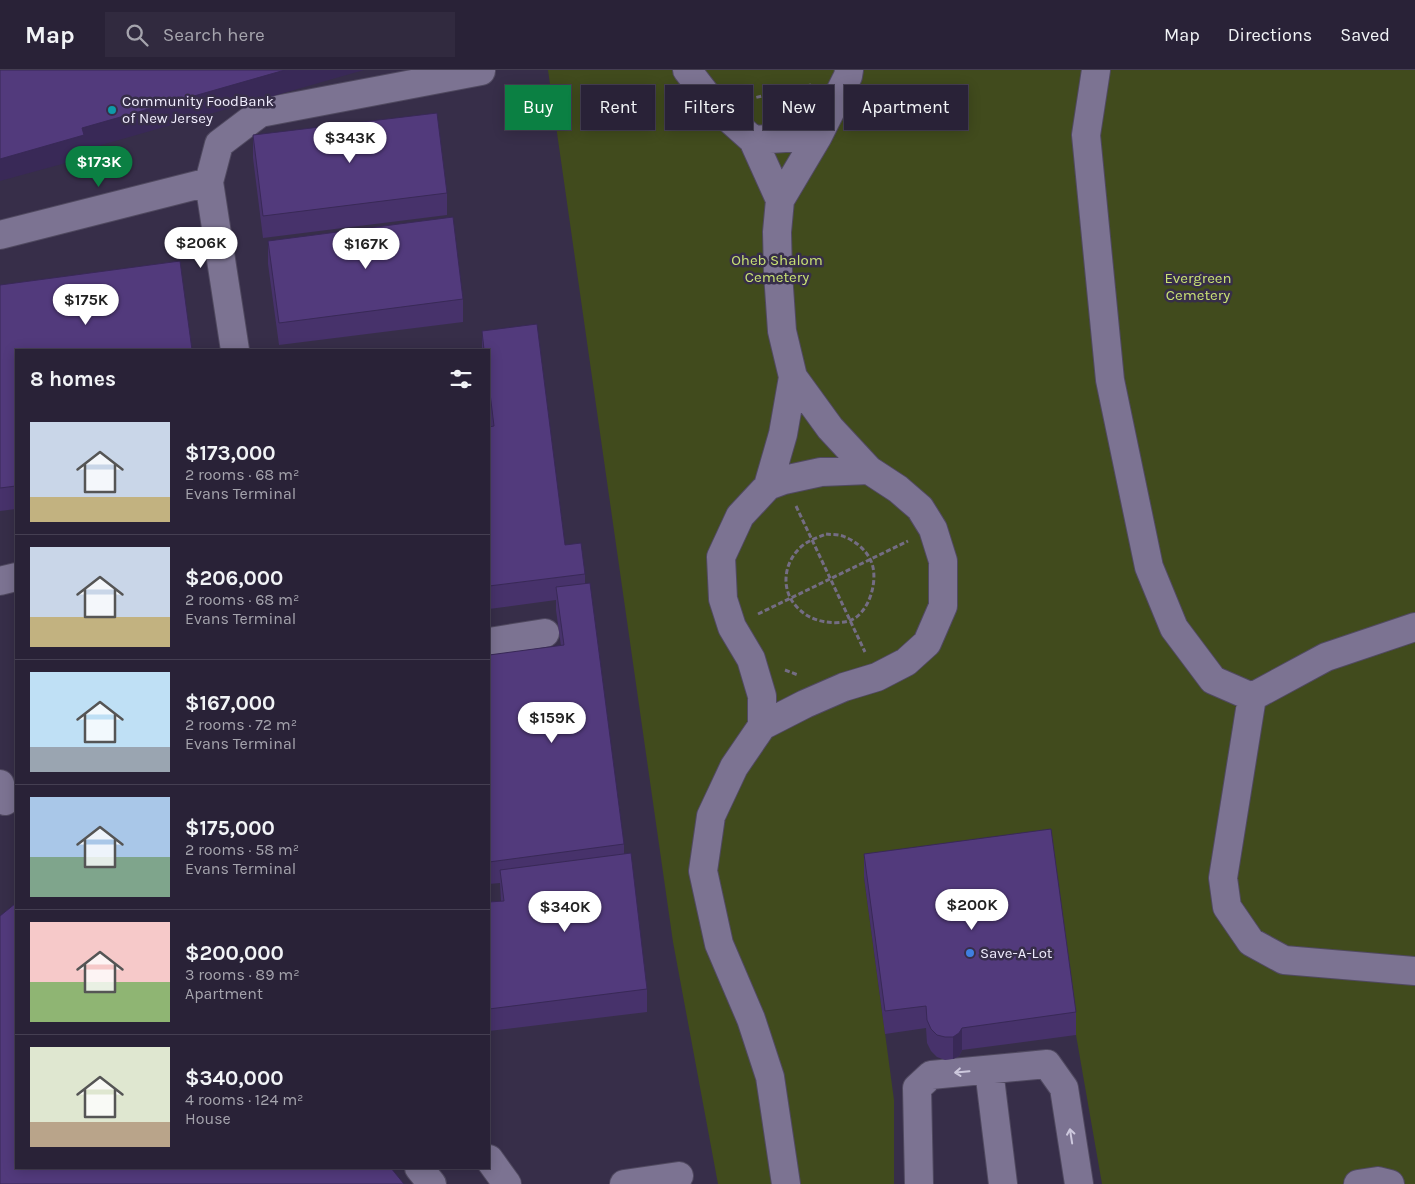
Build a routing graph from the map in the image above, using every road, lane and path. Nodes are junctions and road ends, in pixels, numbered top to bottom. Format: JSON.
{"nodes":[{"id":1,"x":482,"y":70,"type":"edge"},
{"id":2,"x":686,"y":70,"type":"edge"},
{"id":3,"x":1096,"y":70,"type":"edge"},
{"id":4,"x":848,"y":73,"type":"edge"},
{"id":5,"x":698,"y":85,"type":"edge"},
{"id":6,"x":753,"y":96,"type":"edge"},
{"id":7,"x":742,"y":130,"type":"edge"},
{"id":8,"x":818,"y":136,"type":"junction"},
{"id":9,"x":753,"y":140,"type":"junction"},
{"id":10,"x":209,"y":182,"type":"junction"},
{"id":11,"x":780,"y":200,"type":"junction"},
{"id":12,"x":0,"y":235,"type":"edge"},
{"id":13,"x":235,"y":349,"type":"edge"},
{"id":14,"x":792,"y":377,"type":"junction"},
{"id":15,"x":869,"y":470,"type":"junction"},
{"id":16,"x":776,"y":483,"type":"junction"},
{"id":17,"x":933,"y":529,"type":"junction"},
{"id":18,"x":812,"y":539,"type":"junction"},
{"id":19,"x":871,"y":559,"type":"junction"},
{"id":20,"x":15,"y":578,"type":"edge"},
{"id":21,"x":831,"y":579,"type":"junction"},
{"id":22,"x":0,"y":581,"type":"edge"},
{"id":23,"x":790,"y":599,"type":"junction"},
{"id":24,"x":850,"y":620,"type":"junction"},
{"id":25,"x":732,"y":627,"type":"junction"},
{"id":26,"x":1415,"y":627,"type":"edge"},
{"id":27,"x":545,"y":633,"type":"dead end"},
{"id":28,"x":490,"y":642,"type":"edge"},
{"id":29,"x":877,"y":677,"type":"junction"},
{"id":30,"x":1252,"y":697,"type":"junction"},
{"id":31,"x":762,"y":726,"type":"junction"},
{"id":32,"x":1415,"y":971,"type":"edge"},
{"id":33,"x":989,"y":1070,"type":"junction"},
{"id":34,"x":490,"y":1160,"type":"edge"},
{"id":35,"x":420,"y":1169,"type":"edge"},
{"id":36,"x":679,"y":1176,"type":"dead end"},
{"id":37,"x":432,"y":1184,"type":"edge"},
{"id":38,"x":507,"y":1184,"type":"edge"},
{"id":39,"x":624,"y":1184,"type":"edge"},
{"id":40,"x":786,"y":1184,"type":"edge"},
{"id":41,"x":919,"y":1184,"type":"edge"},
{"id":42,"x":1003,"y":1184,"type":"edge"},
{"id":43,"x":1079,"y":1184,"type":"edge"},
{"id":44,"x":1358,"y":1184,"type":"edge"},
{"id":45,"x":1390,"y":1184,"type":"edge"}],
"edges":[{"from":1,"to":10,"type":"street"},
{"from":2,"to":5,"type":"street"},
{"from":3,"to":30,"type":"street"},
{"from":4,"to":6,"type":"path"},
{"from":4,"to":8,"type":"street"},
{"from":7,"to":9,"type":"street"},
{"from":8,"to":9,"type":"street"},
{"from":8,"to":11,"type":"street"},
{"from":9,"to":11,"type":"street"},
{"from":10,"to":12,"type":"street"},
{"from":10,"to":13,"type":"street"},
{"from":11,"to":14,"type":"street"},
{"from":14,"to":15,"type":"street"},
{"from":14,"to":16,"type":"street"},
{"from":15,"to":16,"type":"street"},
{"from":15,"to":17,"type":"street"},
{"from":16,"to":18,"type":"path"},
{"from":16,"to":25,"type":"street"},
{"from":17,"to":19,"type":"path"},
{"from":17,"to":29,"type":"street"},
{"from":18,"to":19,"type":"path"},
{"from":18,"to":21,"type":"path"},
{"from":18,"to":23,"type":"path"},
{"from":19,"to":21,"type":"path"},
{"from":19,"to":24,"type":"path"},
{"from":20,"to":22,"type":"street"},
{"from":21,"to":23,"type":"path"},
{"from":21,"to":24,"type":"path"},
{"from":23,"to":24,"type":"path"},
{"from":23,"to":25,"type":"path"},
{"from":24,"to":29,"type":"path"},
{"from":25,"to":31,"type":"street"},
{"from":26,"to":30,"type":"street"},
{"from":27,"to":28,"type":"street"},
{"from":29,"to":31,"type":"street"},
{"from":30,"to":32,"type":"street"},
{"from":31,"to":40,"type":"street"},
{"from":33,"to":41,"type":"street","one_way":true},
{"from":33,"to":42,"type":"street"},
{"from":43,"to":33,"type":"street","one_way":true},
{"from":34,"to":38,"type":"street"},
{"from":35,"to":37,"type":"street"},
{"from":36,"to":39,"type":"street"},
{"from":44,"to":45,"type":"street"}]}
